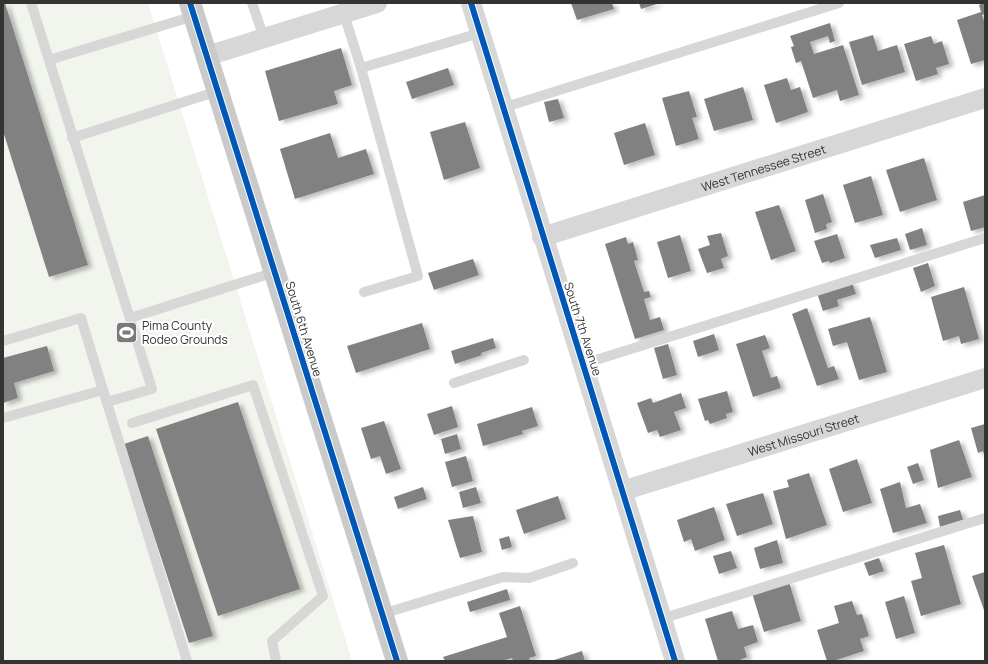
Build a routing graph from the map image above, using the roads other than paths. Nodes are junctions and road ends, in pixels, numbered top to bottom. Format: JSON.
{"nodes":[{"id":1,"x":31,"y":3,"type":"edge"},
{"id":2,"x":252,"y":3,"type":"edge"},
{"id":3,"x":377,"y":3,"type":"edge"},
{"id":4,"x":470,"y":3,"type":"edge"},
{"id":5,"x":839,"y":3,"type":"edge"},
{"id":6,"x":194,"y":7,"type":"edge"},
{"id":7,"x":344,"y":14,"type":"junction"},
{"id":8,"x":480,"y":33,"type":"junction"},
{"id":9,"x":264,"y":38,"type":"junction"},
{"id":10,"x":207,"y":56,"type":"junction"},
{"id":11,"x":49,"y":60,"type":"junction"},
{"id":12,"x":361,"y":68,"type":"junction"},
{"id":13,"x":218,"y":91,"type":"junction"},
{"id":14,"x":985,"y":98,"type":"edge"},
{"id":15,"x":502,"y":108,"type":"junction"},
{"id":16,"x":72,"y":138,"type":"junction"},
{"id":17,"x":542,"y":237,"type":"junction"},
{"id":18,"x":985,"y":238,"type":"edge"},
{"id":19,"x":275,"y":272,"type":"junction"},
{"id":20,"x":364,"y":292,"type":"dead end"},
{"id":21,"x":130,"y":318,"type":"junction"},
{"id":22,"x":3,"y":341,"type":"edge"},
{"id":23,"x":524,"y":360,"type":"dead end"},
{"id":24,"x":583,"y":364,"type":"junction"},
{"id":25,"x":985,"y":378,"type":"edge"},
{"id":26,"x":454,"y":383,"type":"dead end"},
{"id":27,"x":103,"y":390,"type":"junction"},
{"id":28,"x":107,"y":402,"type":"junction"},
{"id":29,"x":3,"y":418,"type":"edge"},
{"id":30,"x":132,"y":423,"type":"dead end"},
{"id":31,"x":622,"y":491,"type":"junction"},
{"id":32,"x":985,"y":518,"type":"edge"},
{"id":33,"x":573,"y":564,"type":"dead end"},
{"id":34,"x":382,"y":614,"type":"junction"},
{"id":35,"x":661,"y":619,"type":"junction"},
{"id":36,"x":187,"y":661,"type":"edge"},
{"id":37,"x":276,"y":661,"type":"edge"},
{"id":38,"x":398,"y":661,"type":"edge"},
{"id":39,"x":675,"y":661,"type":"edge"}],
"edges":[{"from":1,"to":11,"type":"lane"},
{"from":2,"to":9,"type":"lane"},
{"from":3,"to":7,"type":"street"},
{"from":4,"to":8,"type":"street","name":"South 7th Avenue"},
{"from":5,"to":15,"type":"lane"},
{"from":6,"to":10,"type":"main road","name":"South 6th Avenue"},
{"from":6,"to":11,"type":"lane"},
{"from":7,"to":9,"type":"street"},
{"from":7,"to":12,"type":"lane"},
{"from":8,"to":12,"type":"lane"},
{"from":8,"to":15,"type":"street","name":"South 7th Avenue"},
{"from":9,"to":10,"type":"street"},
{"from":10,"to":13,"type":"main road","name":"South 6th Avenue"},
{"from":11,"to":16,"type":"lane"},
{"from":12,"to":20,"type":"lane"},
{"from":13,"to":16,"type":"lane"},
{"from":13,"to":19,"type":"main road","name":"South 6th Avenue"},
{"from":14,"to":17,"type":"street","name":"West Tennessee Street"},
{"from":15,"to":17,"type":"street","name":"South 7th Avenue"},
{"from":16,"to":21,"type":"lane"},
{"from":17,"to":24,"type":"street","name":"South 7th Avenue"},
{"from":18,"to":24,"type":"lane"},
{"from":19,"to":21,"type":"lane"},
{"from":19,"to":34,"type":"main road","name":"South 6th Avenue"},
{"from":21,"to":28,"type":"lane"},
{"from":22,"to":27,"type":"lane"},
{"from":23,"to":26,"type":"lane"},
{"from":24,"to":31,"type":"street","name":"South 7th Avenue"},
{"from":25,"to":31,"type":"street","name":"West Missouri Street"},
{"from":27,"to":28,"type":"lane"},
{"from":27,"to":29,"type":"lane"},
{"from":28,"to":36,"type":"lane"},
{"from":30,"to":37,"type":"lane"},
{"from":31,"to":35,"type":"street","name":"South 7th Avenue"},
{"from":32,"to":35,"type":"lane"},
{"from":33,"to":34,"type":"lane"},
{"from":34,"to":38,"type":"main road","name":"South 6th Avenue"},
{"from":35,"to":39,"type":"street","name":"South 7th Avenue"}]}
